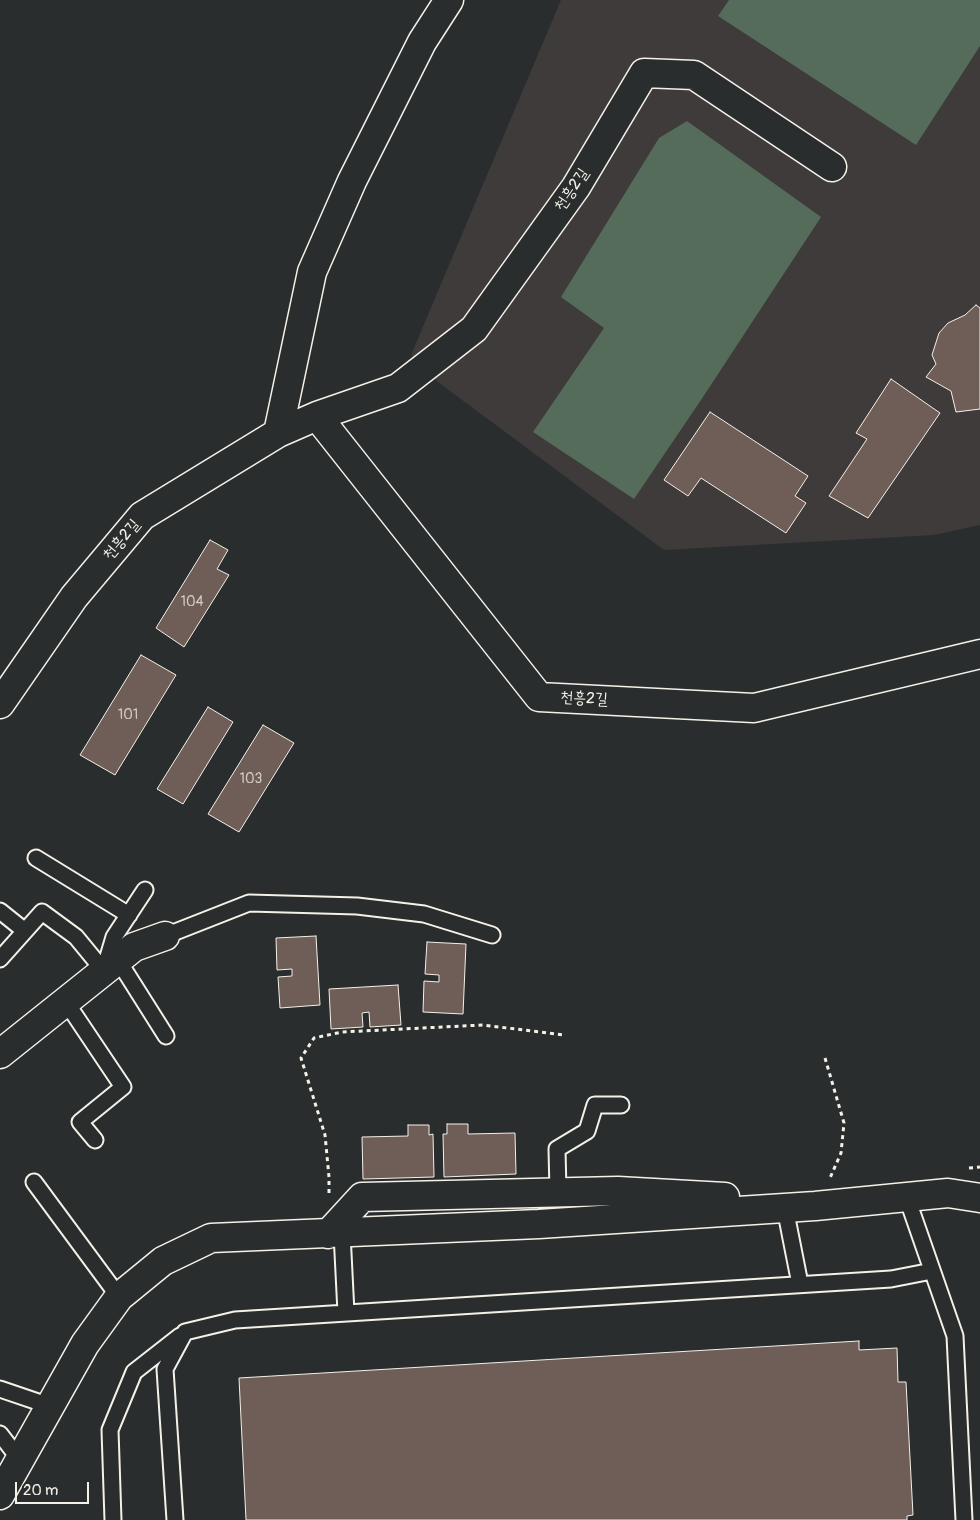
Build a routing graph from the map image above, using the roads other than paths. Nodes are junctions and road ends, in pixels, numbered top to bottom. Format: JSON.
{"nodes":[{"id":1,"x":449,"y":0,"type":"edge"},
{"id":2,"x":832,"y":167,"type":"dead end"},
{"id":3,"x":317,"y":416,"type":"junction"},
{"id":4,"x":278,"y":433,"type":"junction"},
{"id":5,"x":980,"y":654,"type":"edge"},
{"id":6,"x":0,"y":704,"type":"edge"},
{"id":7,"x":36,"y":858,"type":"dead end"},
{"id":8,"x":145,"y":890,"type":"dead end"},
{"id":9,"x":0,"y":911,"type":"edge"},
{"id":10,"x":129,"y":915,"type":"junction"},
{"id":11,"x":25,"y":931,"type":"junction"},
{"id":12,"x":492,"y":935,"type":"dead end"},
{"id":13,"x":165,"y":936,"type":"joint"},
{"id":14,"x":0,"y":960,"type":"edge"},
{"id":15,"x":111,"y":965,"type":"junction"},
{"id":16,"x":66,"y":1002,"type":"junction"},
{"id":17,"x":166,"y":1036,"type":"dead end"},
{"id":18,"x":0,"y":1054,"type":"edge"},
{"id":19,"x":621,"y":1105,"type":"dead end"},
{"id":20,"x":95,"y":1140,"type":"dead end"},
{"id":21,"x":34,"y":1182,"type":"dead end"},
{"id":22,"x":558,"y":1192,"type":"junction"},
{"id":23,"x":725,"y":1197,"type":"dead end"},
{"id":24,"x":907,"y":1198,"type":"junction"},
{"id":25,"x":980,"y":1198,"type":"edge"},
{"id":26,"x":785,"y":1208,"type":"junction"},
{"id":27,"x":335,"y":1234,"type":"junction"},
{"id":28,"x":932,"y":1270,"type":"junction"},
{"id":29,"x":800,"y":1284,"type":"junction"},
{"id":30,"x":119,"y":1297,"type":"junction"},
{"id":31,"x":346,"y":1313,"type":"junction"},
{"id":32,"x":185,"y":1332,"type":"junction"},
{"id":33,"x":0,"y":1389,"type":"edge"},
{"id":34,"x":50,"y":1406,"type":"junction"},
{"id":35,"x":0,"y":1434,"type":"edge"},
{"id":36,"x":20,"y":1460,"type":"junction"},
{"id":37,"x":0,"y":1495,"type":"edge"},
{"id":38,"x":113,"y":1520,"type":"edge"},
{"id":39,"x":175,"y":1520,"type":"edge"},
{"id":40,"x":964,"y":1520,"type":"edge"}],
"edges":[{"from":1,"to":4,"type":"street"},
{"from":2,"to":3,"type":"street","name":"천흥2길"},
{"from":3,"to":4,"type":"street","name":"천흥2길"},
{"from":3,"to":5,"type":"street","name":"천흥2길"},
{"from":4,"to":6,"type":"street","name":"천흥2길"},
{"from":7,"to":10,"type":"lane"},
{"from":8,"to":10,"type":"lane"},
{"from":9,"to":11,"type":"lane"},
{"from":10,"to":15,"type":"lane"},
{"from":11,"to":14,"type":"lane"},
{"from":11,"to":15,"type":"lane"},
{"from":12,"to":13,"type":"lane"},
{"from":13,"to":15,"type":"street"},
{"from":15,"to":16,"type":"street"},
{"from":15,"to":17,"type":"lane"},
{"from":16,"to":18,"type":"street"},
{"from":16,"to":20,"type":"lane"},
{"from":19,"to":22,"type":"lane"},
{"from":21,"to":30,"type":"lane"},
{"from":22,"to":23,"type":"street"},
{"from":22,"to":27,"type":"street"},
{"from":24,"to":25,"type":"street"},
{"from":24,"to":26,"type":"street"},
{"from":24,"to":28,"type":"lane"},
{"from":26,"to":27,"type":"street"},
{"from":26,"to":29,"type":"lane"},
{"from":27,"to":30,"type":"street"},
{"from":27,"to":31,"type":"lane"},
{"from":28,"to":29,"type":"lane"},
{"from":28,"to":40,"type":"lane"},
{"from":29,"to":31,"type":"lane"},
{"from":30,"to":34,"type":"street"},
{"from":31,"to":32,"type":"lane"},
{"from":32,"to":38,"type":"lane"},
{"from":32,"to":39,"type":"lane"},
{"from":33,"to":34,"type":"lane"},
{"from":34,"to":36,"type":"street"},
{"from":35,"to":36,"type":"lane"},
{"from":36,"to":37,"type":"street"}]}
